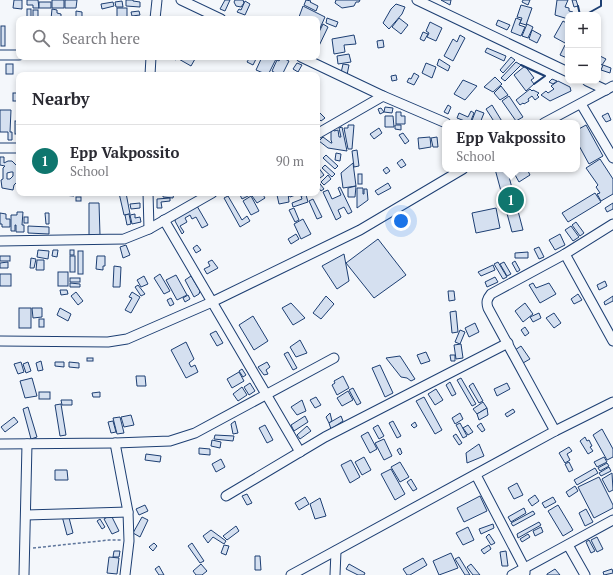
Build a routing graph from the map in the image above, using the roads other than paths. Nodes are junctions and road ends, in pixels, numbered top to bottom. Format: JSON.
{"nodes":[{"id":1,"x":157,"y":0,"type":"edge"},
{"id":2,"x":181,"y":0,"type":"edge"},
{"id":3,"x":417,"y":0,"type":"edge"},
{"id":4,"x":428,"y":2,"type":"edge"},
{"id":5,"x":155,"y":16,"type":"edge"},
{"id":6,"x":215,"y":16,"type":"edge"},
{"id":7,"x":0,"y":55,"type":"edge"},
{"id":8,"x":16,"y":55,"type":"edge"},
{"id":9,"x":151,"y":60,"type":"edge"},
{"id":10,"x":307,"y":60,"type":"edge"},
{"id":11,"x":565,"y":70,"type":"edge"},
{"id":12,"x":150,"y":72,"type":"edge"},
{"id":13,"x":596,"y":84,"type":"edge"},
{"id":14,"x":609,"y":88,"type":"edge"},
{"id":15,"x":383,"y":96,"type":"junction"},
{"id":16,"x":581,"y":104,"type":"junction"},
{"id":17,"x":550,"y":120,"type":"edge"},
{"id":18,"x":442,"y":121,"type":"edge"},
{"id":19,"x":320,"y":132,"type":"edge"},
{"id":20,"x":0,"y":148,"type":"edge"},
{"id":21,"x":16,"y":148,"type":"edge"},
{"id":22,"x":613,"y":158,"type":"edge"},
{"id":23,"x":458,"y":172,"type":"edge"},
{"id":24,"x":148,"y":196,"type":"edge"},
{"id":25,"x":207,"y":196,"type":"edge"},
{"id":26,"x":164,"y":220,"type":"junction"},
{"id":27,"x":613,"y":224,"type":"edge"},
{"id":28,"x":149,"y":229,"type":"junction"},
{"id":29,"x":0,"y":240,"type":"edge"},
{"id":30,"x":565,"y":254,"type":"junction"},
{"id":31,"x":212,"y":302,"type":"junction"},
{"id":32,"x":0,"y":341,"type":"edge"},
{"id":33,"x":613,"y":341,"type":"edge"},
{"id":34,"x":508,"y":343,"type":"junction"},
{"id":35,"x":334,"y":358,"type":"dead end"},
{"id":36,"x":267,"y":395,"type":"junction"},
{"id":37,"x":613,"y":402,"type":"edge"},
{"id":38,"x":555,"y":432,"type":"junction"},
{"id":39,"x":115,"y":443,"type":"junction"},
{"id":40,"x":0,"y":444,"type":"edge"},
{"id":41,"x":27,"y":444,"type":"junction"},
{"id":42,"x":300,"y":452,"type":"junction"},
{"id":43,"x":476,"y":475,"type":"junction"},
{"id":44,"x":226,"y":496,"type":"dead end"},
{"id":45,"x":128,"y":512,"type":"junction"},
{"id":46,"x":26,"y":515,"type":"junction"},
{"id":47,"x":613,"y":520,"type":"edge"},
{"id":48,"x":568,"y":545,"type":"junction"},
{"id":49,"x":336,"y":551,"type":"junction"},
{"id":50,"x":524,"y":572,"type":"edge"},
{"id":51,"x":24,"y":575,"type":"edge"},
{"id":52,"x":125,"y":575,"type":"edge"},
{"id":53,"x":291,"y":575,"type":"edge"},
{"id":54,"x":335,"y":575,"type":"edge"},
{"id":55,"x":512,"y":575,"type":"edge"},
{"id":56,"x":585,"y":575,"type":"edge"}],
"edges":[{"from":1,"to":5,"type":"street"},
{"from":2,"to":6,"type":"street"},
{"from":3,"to":4,"type":"street"},
{"from":4,"to":11,"type":"street"},
{"from":7,"to":8,"type":"street"},
{"from":9,"to":12,"type":"street"},
{"from":10,"to":15,"type":"street"},
{"from":13,"to":14,"type":"street"},
{"from":14,"to":16,"type":"street"},
{"from":15,"to":18,"type":"street"},
{"from":15,"to":19,"type":"street"},
{"from":16,"to":17,"type":"street"},
{"from":16,"to":22,"type":"street"},
{"from":20,"to":21,"type":"street"},
{"from":23,"to":31,"type":"street"},
{"from":24,"to":28,"type":"street"},
{"from":25,"to":26,"type":"street"},
{"from":26,"to":28,"type":"street"},
{"from":26,"to":31,"type":"street"},
{"from":27,"to":30,"type":"street"},
{"from":28,"to":29,"type":"street"},
{"from":30,"to":33,"type":"street"},
{"from":30,"to":34,"type":"street"},
{"from":31,"to":32,"type":"street"},
{"from":31,"to":36,"type":"street"},
{"from":34,"to":38,"type":"street"},
{"from":34,"to":42,"type":"street"},
{"from":35,"to":36,"type":"street"},
{"from":36,"to":39,"type":"street"},
{"from":36,"to":42,"type":"street"},
{"from":37,"to":38,"type":"street"},
{"from":38,"to":43,"type":"street"},
{"from":39,"to":41,"type":"street"},
{"from":39,"to":45,"type":"street"},
{"from":40,"to":41,"type":"street"},
{"from":41,"to":46,"type":"street"},
{"from":42,"to":44,"type":"street"},
{"from":43,"to":49,"type":"street"},
{"from":43,"to":50,"type":"street"},
{"from":45,"to":46,"type":"street"},
{"from":45,"to":52,"type":"street"},
{"from":46,"to":51,"type":"street"},
{"from":47,"to":48,"type":"street"},
{"from":48,"to":50,"type":"street"},
{"from":48,"to":56,"type":"street"},
{"from":49,"to":53,"type":"street"},
{"from":49,"to":54,"type":"street"},
{"from":50,"to":55,"type":"street"}]}
